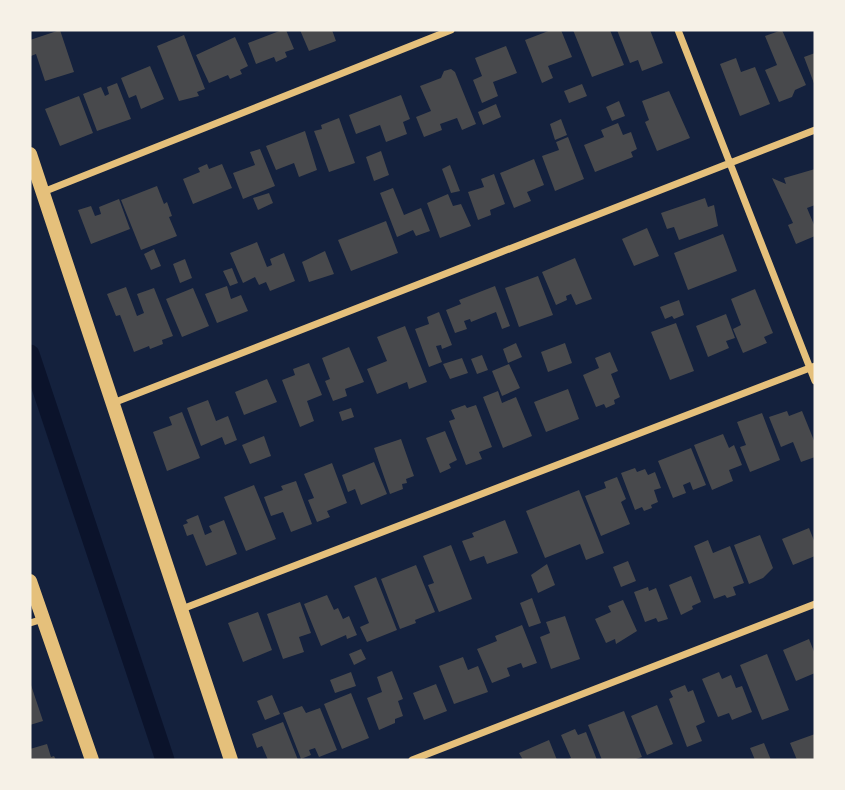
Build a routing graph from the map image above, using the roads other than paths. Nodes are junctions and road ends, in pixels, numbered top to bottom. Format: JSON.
{"nodes":[{"id":1,"x":451,"y":30,"type":"edge"},
{"id":2,"x":678,"y":30,"type":"edge"},
{"id":3,"x":815,"y":131,"type":"edge"},
{"id":4,"x":30,"y":154,"type":"edge"},
{"id":5,"x":731,"y":164,"type":"junction"},
{"id":6,"x":43,"y":192,"type":"junction"},
{"id":7,"x":813,"y":367,"type":"edge"},
{"id":8,"x":815,"y":381,"type":"edge"},
{"id":9,"x":112,"y":403,"type":"junction"},
{"id":10,"x":30,"y":581,"type":"edge"},
{"id":11,"x":815,"y":604,"type":"edge"},
{"id":12,"x":181,"y":609,"type":"junction"},
{"id":13,"x":36,"y":621,"type":"edge"},
{"id":14,"x":92,"y":760,"type":"edge"},
{"id":15,"x":231,"y":760,"type":"edge"},
{"id":16,"x":412,"y":760,"type":"edge"}],
"edges":[{"from":1,"to":6,"type":"street"},
{"from":2,"to":5,"type":"street"},
{"from":3,"to":5,"type":"street"},
{"from":4,"to":6,"type":"main road"},
{"from":5,"to":7,"type":"street"},
{"from":5,"to":9,"type":"street"},
{"from":6,"to":9,"type":"main road"},
{"from":7,"to":8,"type":"street"},
{"from":7,"to":12,"type":"street"},
{"from":9,"to":12,"type":"main road"},
{"from":10,"to":13,"type":"main road"},
{"from":11,"to":16,"type":"street"},
{"from":12,"to":15,"type":"main road"},
{"from":13,"to":14,"type":"main road"}]}
